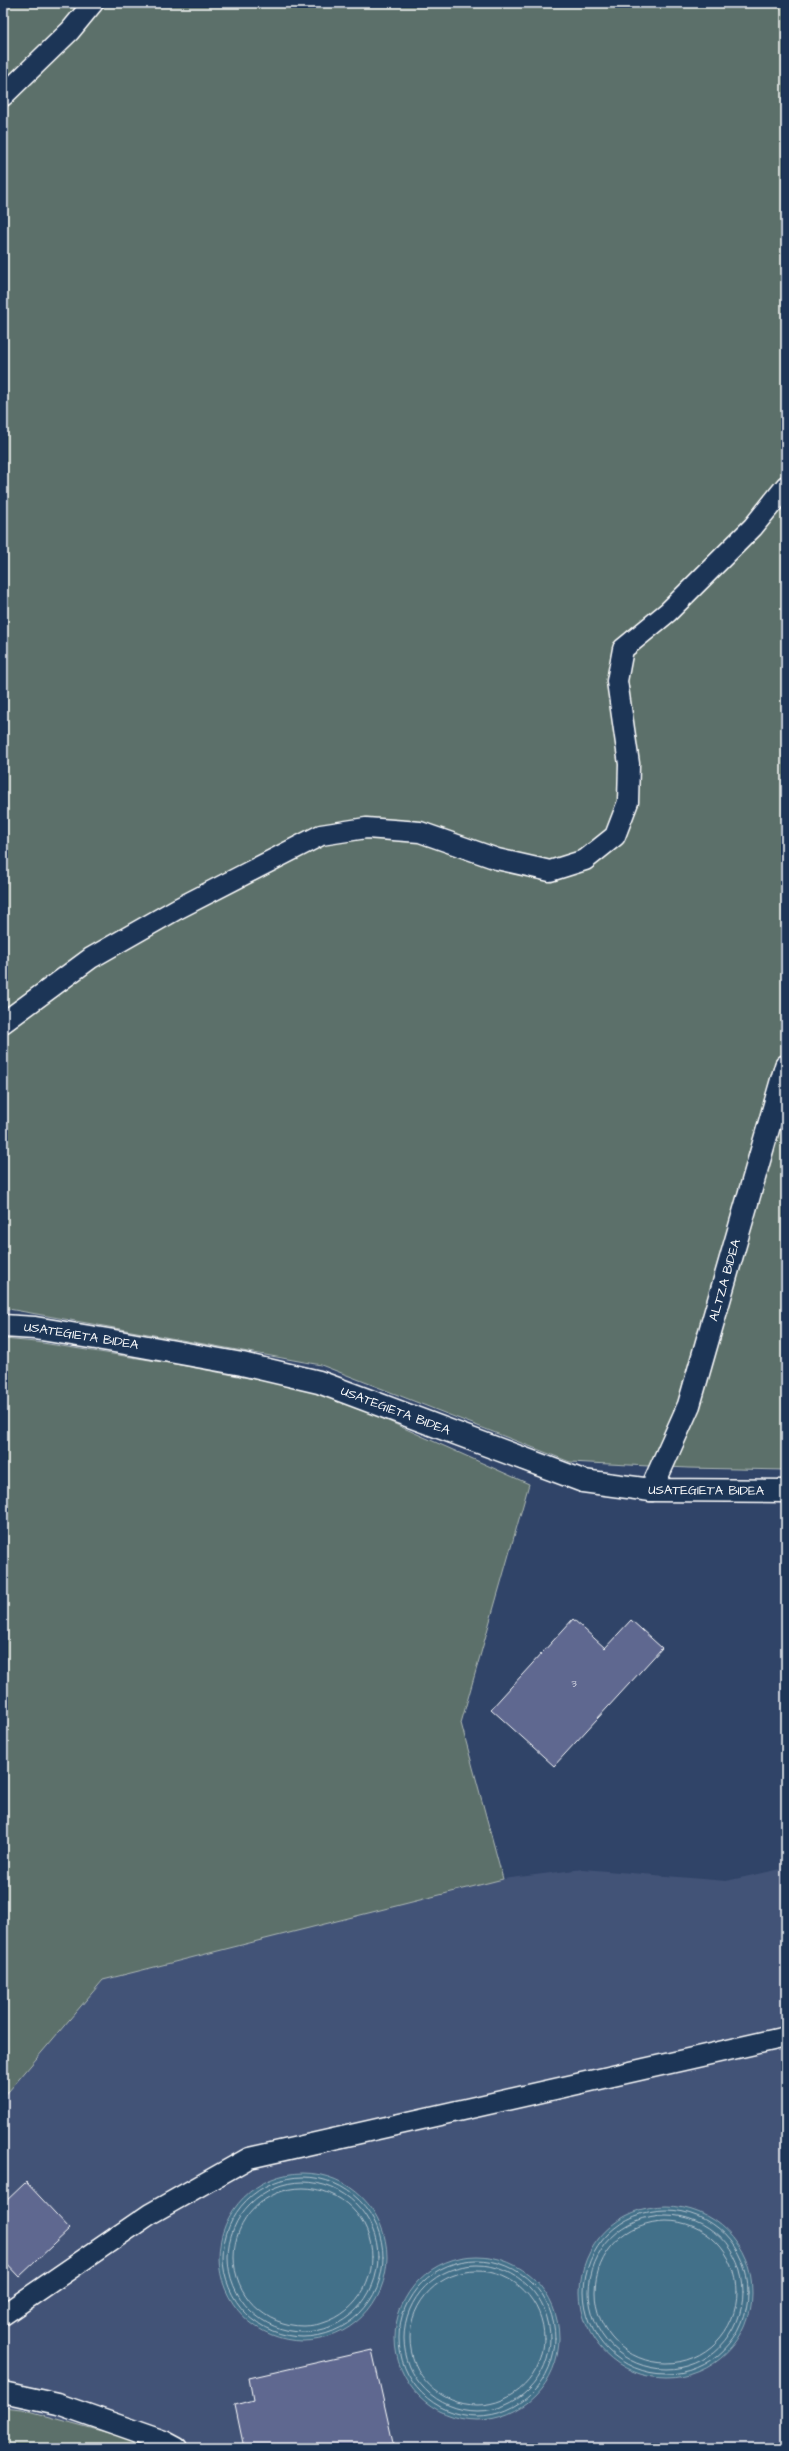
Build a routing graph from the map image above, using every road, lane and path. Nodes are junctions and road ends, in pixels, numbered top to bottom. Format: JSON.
{"nodes":[{"id":1,"x":93,"y":3,"type":"edge"},
{"id":2,"x":3,"y":96,"type":"edge"},
{"id":3,"x":786,"y":486,"type":"edge"},
{"id":4,"x":3,"y":1023,"type":"edge"},
{"id":5,"x":786,"y":1066,"type":"edge"},
{"id":6,"x":3,"y":1326,"type":"edge"},
{"id":7,"x":651,"y":1490,"type":"junction"},
{"id":8,"x":786,"y":1491,"type":"edge"},
{"id":9,"x":786,"y":2037,"type":"edge"},
{"id":10,"x":3,"y":2315,"type":"edge"},
{"id":11,"x":3,"y":2392,"type":"edge"},
{"id":12,"x":177,"y":2448,"type":"edge"}],
"edges":[{"from":1,"to":2,"type":"lane"},
{"from":3,"to":4,"type":"lane"},
{"from":5,"to":7,"type":"street","name":"ALTZA BIDEA"},
{"from":6,"to":7,"type":"street","name":"USATEGIETA BIDEA"},
{"from":7,"to":8,"type":"street","name":"USATEGIETA BIDEA"},
{"from":9,"to":10,"type":"lane"},
{"from":11,"to":12,"type":"lane"}]}
